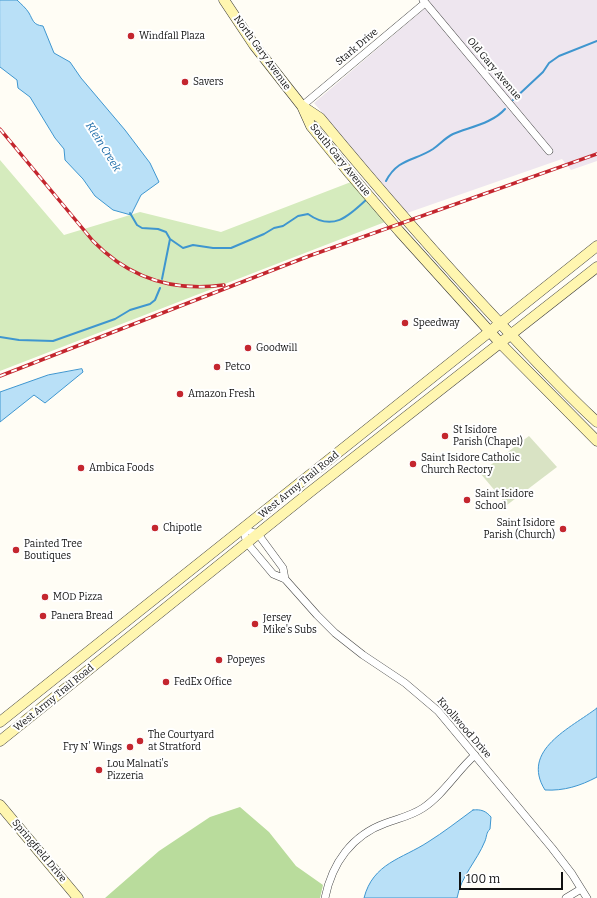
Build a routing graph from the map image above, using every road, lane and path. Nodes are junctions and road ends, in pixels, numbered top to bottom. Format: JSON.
{"nodes":[{"id":1,"x":224,"y":0,"type":"edge"},
{"id":2,"x":424,"y":2,"type":"edge"},
{"id":3,"x":302,"y":106,"type":"junction"},
{"id":4,"x":549,"y":151,"type":"dead end"},
{"id":5,"x":597,"y":246,"type":"edge"},
{"id":6,"x":597,"y":267,"type":"edge"},
{"id":7,"x":500,"y":323,"type":"junction"},
{"id":8,"x":490,"y":331,"type":"junction"},
{"id":9,"x":512,"y":336,"type":"junction"},
{"id":10,"x":501,"y":344,"type":"junction"},
{"id":11,"x":597,"y":422,"type":"edge"},
{"id":12,"x":597,"y":440,"type":"edge"},
{"id":13,"x":243,"y":529,"type":"junction"},
{"id":14,"x":258,"y":534,"type":"junction"},
{"id":15,"x":247,"y":543,"type":"junction"},
{"id":16,"x":285,"y":579,"type":"junction"},
{"id":17,"x":0,"y":722,"type":"edge"},
{"id":18,"x":0,"y":741,"type":"edge"},
{"id":19,"x":475,"y":755,"type":"junction"},
{"id":20,"x":0,"y":805,"type":"edge"},
{"id":21,"x":581,"y":889,"type":"junction"},
{"id":22,"x":78,"y":898,"type":"edge"},
{"id":23,"x":325,"y":898,"type":"edge"},
{"id":24,"x":566,"y":898,"type":"edge"},
{"id":25,"x":587,"y":898,"type":"edge"}],
"edges":[{"from":1,"to":3,"type":"main road","name":"North Gary Avenue"},
{"from":2,"to":3,"type":"street","name":"Stark Drive"},
{"from":2,"to":4,"type":"street","name":"Old Gary Avenue"},
{"from":3,"to":7,"type":"main road","name":"South Gary Avenue"},
{"from":3,"to":8,"type":"main road","name":"South Gary Avenue"},
{"from":5,"to":7,"type":"main road","name":"West Army Trail Road"},
{"from":6,"to":9,"type":"main road","name":"West Army Trail Road"},
{"from":7,"to":8,"type":"main road","name":"West Army Trail Road"},
{"from":7,"to":9,"type":"main road","name":"South Gary Avenue"},
{"from":8,"to":10,"type":"main road","name":"South Gary Avenue"},
{"from":8,"to":13,"type":"main road","name":"West Army Trail Road"},
{"from":9,"to":10,"type":"main road","name":"West Army Trail Road"},
{"from":9,"to":11,"type":"main road","name":"South Gary Avenue"},
{"from":10,"to":12,"type":"main road","name":"South Gary Avenue"},
{"from":10,"to":14,"type":"main road","name":"West Army Trail Road"},
{"from":13,"to":14,"type":"street"},
{"from":13,"to":15,"type":"street","name":"Knollwood Drive"},
{"from":13,"to":17,"type":"main road","name":"West Army Trail Road"},
{"from":14,"to":15,"type":"main road","name":"West Army Trail Road"},
{"from":14,"to":16,"type":"street","name":"Knollwood Drive"},
{"from":15,"to":16,"type":"street","name":"Knollwood Drive"},
{"from":15,"to":18,"type":"main road","name":"West Army Trail Road"},
{"from":16,"to":19,"type":"street","name":"Knollwood Drive"},
{"from":19,"to":21,"type":"street","name":"Knollwood Drive"},
{"from":19,"to":23,"type":"street"},
{"from":20,"to":22,"type":"main road","name":"Springfield Drive"},
{"from":21,"to":24,"type":"street"},
{"from":21,"to":25,"type":"street","name":"Knollwood Drive"}]}
